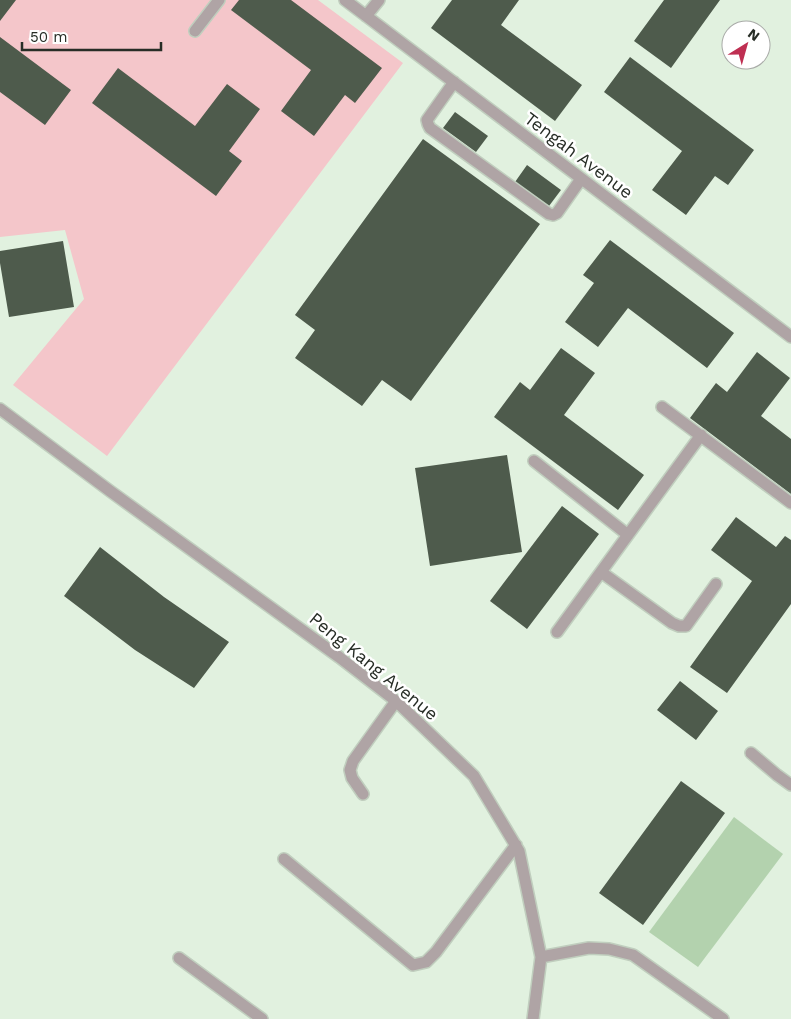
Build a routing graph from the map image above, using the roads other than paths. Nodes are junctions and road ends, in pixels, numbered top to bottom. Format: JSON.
{"nodes":[{"id":1,"x":219,"y":0,"type":"edge"},
{"id":2,"x":345,"y":0,"type":"edge"},
{"id":3,"x":379,"y":0,"type":"edge"},
{"id":4,"x":366,"y":16,"type":"junction"},
{"id":5,"x":195,"y":31,"type":"dead end"},
{"id":6,"x":454,"y":82,"type":"junction"},
{"id":7,"x":581,"y":179,"type":"junction"},
{"id":8,"x":791,"y":337,"type":"edge"},
{"id":9,"x":662,"y":407,"type":"dead end"},
{"id":10,"x":0,"y":409,"type":"edge"},
{"id":11,"x":700,"y":436,"type":"junction"},
{"id":12,"x":534,"y":461,"type":"dead end"},
{"id":13,"x":791,"y":503,"type":"edge"},
{"id":14,"x":628,"y":535,"type":"junction"},
{"id":15,"x":601,"y":572,"type":"junction"},
{"id":16,"x":716,"y":584,"type":"dead end"},
{"id":17,"x":557,"y":632,"type":"dead end"},
{"id":18,"x":396,"y":701,"type":"junction"},
{"id":19,"x":752,"y":753,"type":"dead end"},
{"id":20,"x":791,"y":785,"type":"edge"},
{"id":21,"x":363,"y":794,"type":"dead end"},
{"id":22,"x":516,"y":845,"type":"junction"},
{"id":23,"x":284,"y":859,"type":"dead end"},
{"id":24,"x":542,"y":956,"type":"junction"},
{"id":25,"x":179,"y":958,"type":"dead end"},
{"id":26,"x":262,"y":1019,"type":"edge"},
{"id":27,"x":533,"y":1019,"type":"edge"},
{"id":28,"x":723,"y":1019,"type":"edge"}],
"edges":[{"from":1,"to":5,"type":"lane"},
{"from":2,"to":4,"type":"lane","name":"Tengah Avenue"},
{"from":3,"to":4,"type":"lane"},
{"from":4,"to":6,"type":"lane","name":"Tengah Avenue"},
{"from":6,"to":7,"type":"lane","name":"Tengah Avenue"},
{"from":6,"to":7,"type":"lane"},
{"from":7,"to":8,"type":"lane","name":"Tengah Avenue"},
{"from":9,"to":11,"type":"lane"},
{"from":10,"to":18,"type":"lane","name":"Peng Kang Avenue"},
{"from":11,"to":13,"type":"lane"},
{"from":11,"to":14,"type":"lane"},
{"from":12,"to":14,"type":"lane"},
{"from":14,"to":15,"type":"lane"},
{"from":15,"to":16,"type":"lane"},
{"from":15,"to":17,"type":"lane"},
{"from":18,"to":21,"type":"lane"},
{"from":18,"to":22,"type":"lane","name":"Peng Kang Avenue"},
{"from":19,"to":20,"type":"lane"},
{"from":22,"to":23,"type":"lane"},
{"from":22,"to":24,"type":"lane","name":"Peng Kang Avenue"},
{"from":24,"to":27,"type":"lane","name":"Peng Kang Avenue"},
{"from":24,"to":28,"type":"lane"},
{"from":25,"to":26,"type":"lane"}]}
